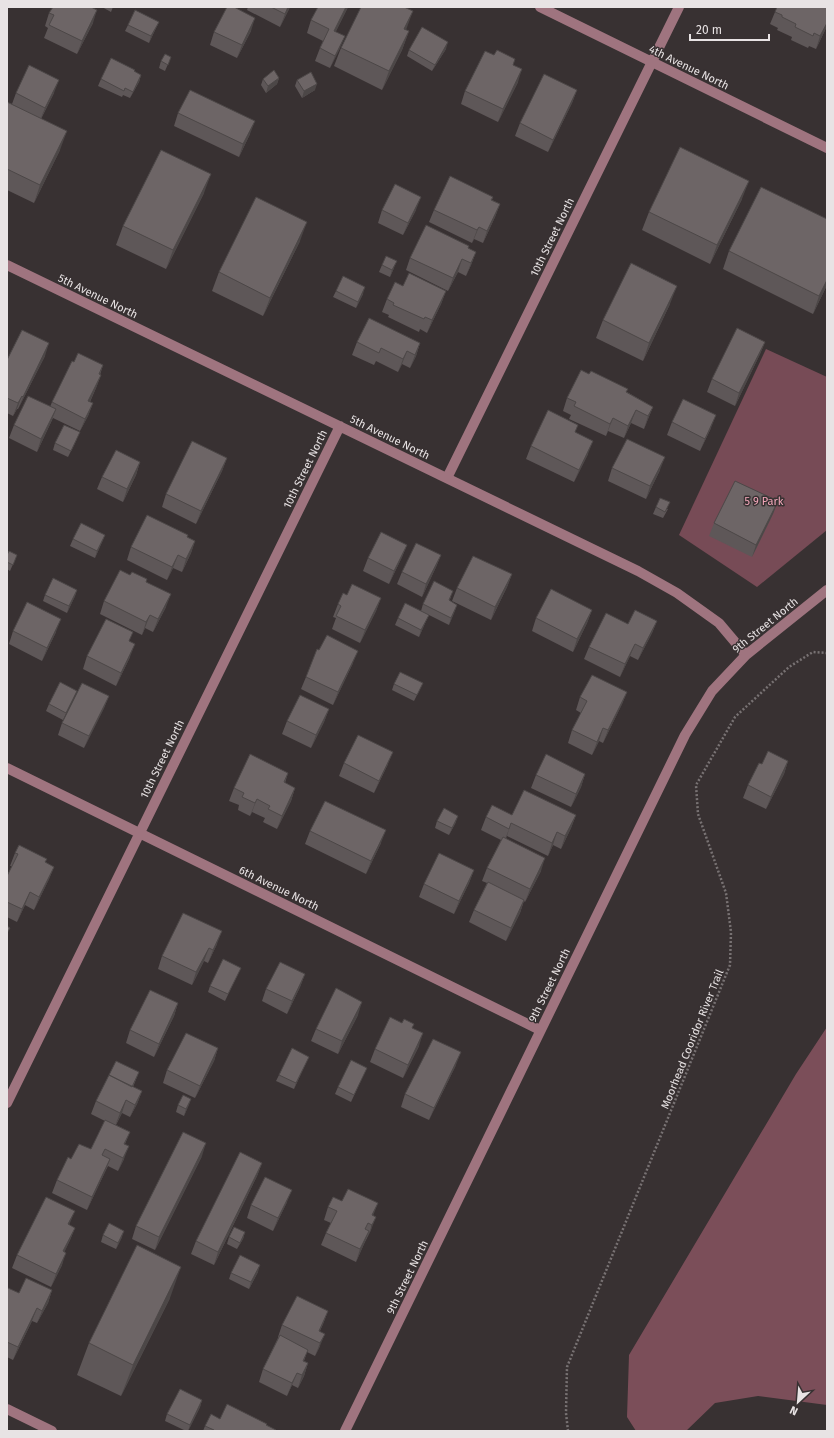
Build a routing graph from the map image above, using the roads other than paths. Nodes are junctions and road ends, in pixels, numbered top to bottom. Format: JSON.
{"nodes":[{"id":1,"x":540,"y":7,"type":"edge"},
{"id":2,"x":679,"y":7,"type":"edge"},
{"id":3,"x":652,"y":62,"type":"junction"},
{"id":4,"x":827,"y":148,"type":"edge"},
{"id":5,"x":7,"y":265,"type":"edge"},
{"id":6,"x":340,"y":426,"type":"junction"},
{"id":7,"x":447,"y":478,"type":"junction"},
{"id":8,"x":827,"y":590,"type":"edge"},
{"id":9,"x":746,"y":655,"type":"junction"},
{"id":10,"x":7,"y":768,"type":"edge"},
{"id":11,"x":140,"y":833,"type":"junction"},
{"id":12,"x":540,"y":1030,"type":"junction"},
{"id":13,"x":7,"y":1103,"type":"edge"},
{"id":14,"x":7,"y":1409,"type":"edge"},
{"id":15,"x":52,"y":1431,"type":"edge"},
{"id":16,"x":345,"y":1431,"type":"edge"}],
"edges":[{"from":1,"to":3,"type":"street","name":"4th Avenue North"},
{"from":2,"to":3,"type":"street","name":"10th Street North"},
{"from":3,"to":4,"type":"street","name":"4th Avenue North"},
{"from":3,"to":7,"type":"street","name":"10th Street North"},
{"from":5,"to":6,"type":"street","name":"5th Avenue North"},
{"from":6,"to":7,"type":"street","name":"5th Avenue North"},
{"from":6,"to":11,"type":"street","name":"10th Street North"},
{"from":7,"to":9,"type":"street","name":"5th Avenue North"},
{"from":8,"to":9,"type":"street","name":"9th Street North"},
{"from":9,"to":12,"type":"street","name":"9th Street North"},
{"from":10,"to":11,"type":"street","name":"6th Avenue North"},
{"from":11,"to":12,"type":"street","name":"6th Avenue North"},
{"from":11,"to":13,"type":"street","name":"10th Street North"},
{"from":12,"to":16,"type":"street","name":"9th Street North"},
{"from":14,"to":15,"type":"street"}]}
